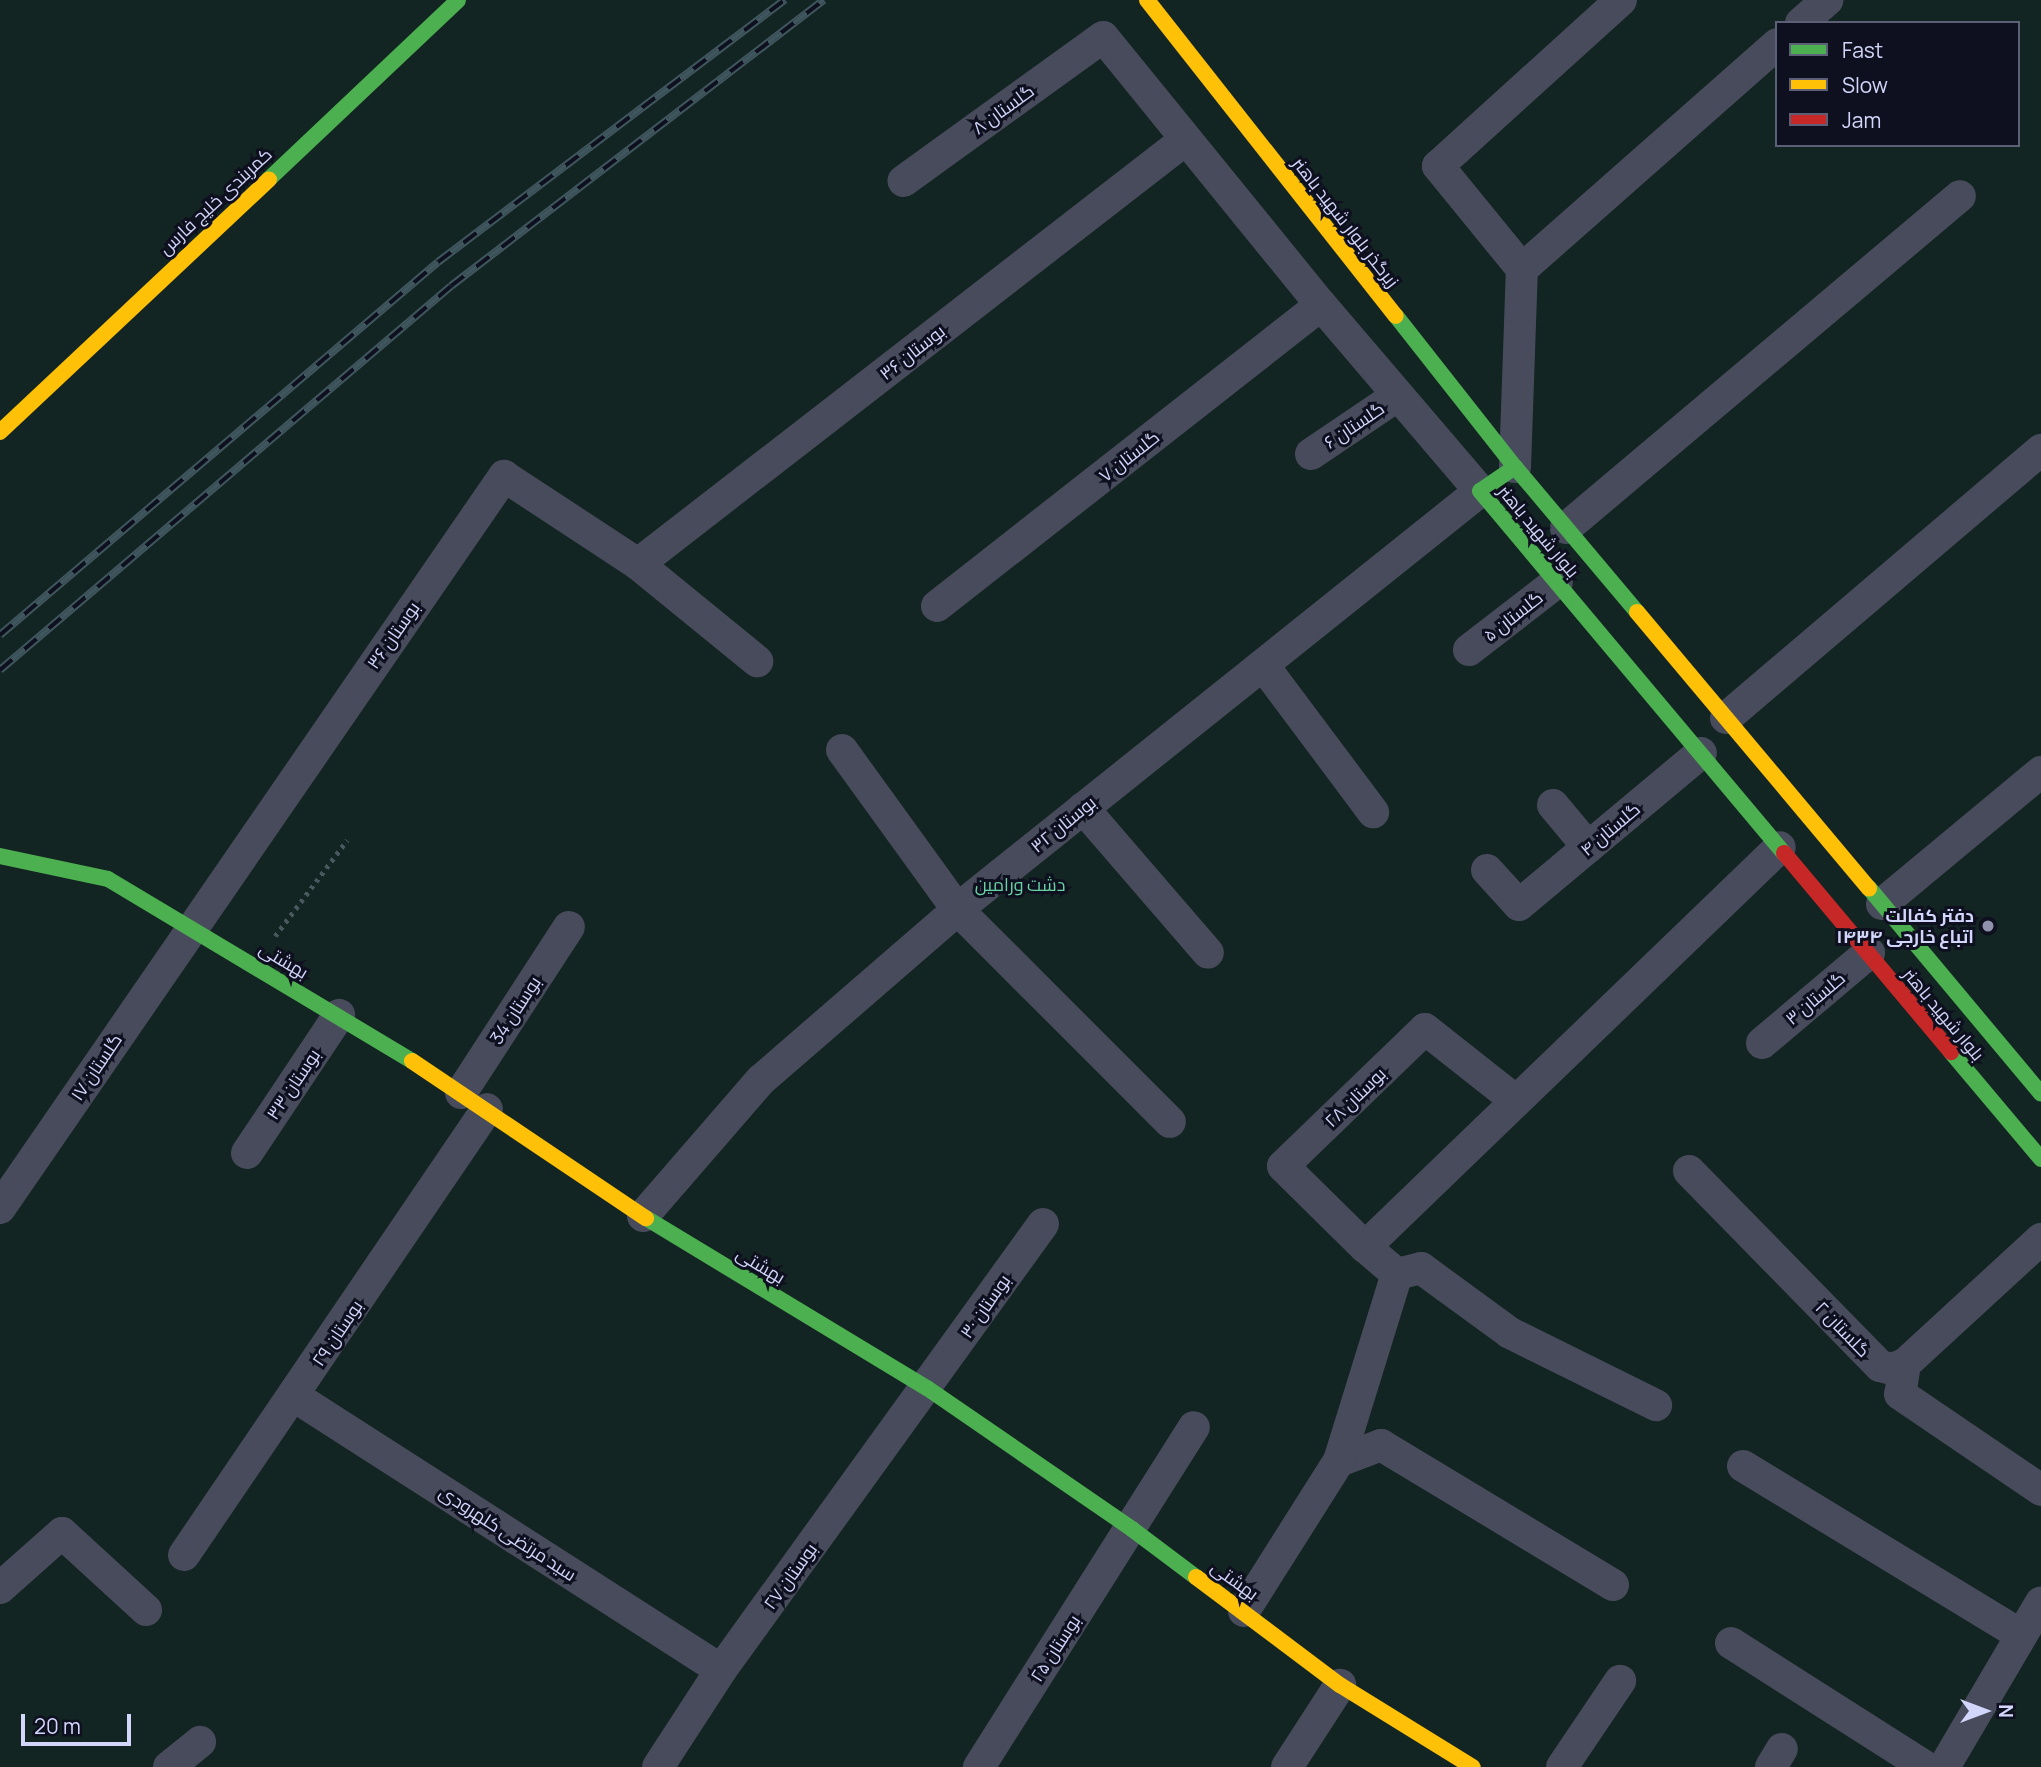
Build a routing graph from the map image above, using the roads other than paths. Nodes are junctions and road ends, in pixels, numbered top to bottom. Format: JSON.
{"nodes":[{"id":1,"x":458,"y":0,"type":"edge"},
{"id":2,"x":1147,"y":0,"type":"edge"},
{"id":3,"x":1621,"y":0,"type":"edge"},
{"id":4,"x":1827,"y":0,"type":"edge"},
{"id":5,"x":1803,"y":21,"type":"edge"},
{"id":6,"x":1775,"y":46,"type":"edge"},
{"id":7,"x":1185,"y":140,"type":"junction"},
{"id":8,"x":903,"y":181,"type":"dead end"},
{"id":9,"x":1960,"y":196,"type":"dead end"},
{"id":10,"x":1522,"y":269,"type":"junction"},
{"id":11,"x":1321,"y":305,"type":"junction"},
{"id":12,"x":1397,"y":396,"type":"junction"},
{"id":13,"x":0,"y":432,"type":"edge"},
{"id":14,"x":2041,"y":450,"type":"edge"},
{"id":15,"x":1311,"y":454,"type":"dead end"},
{"id":16,"x":1515,"y":467,"type":"junction"},
{"id":17,"x":1480,"y":491,"type":"junction"},
{"id":18,"x":1566,"y":528,"type":"junction"},
{"id":19,"x":638,"y":564,"type":"junction"},
{"id":20,"x":1557,"y":582,"type":"junction"},
{"id":21,"x":937,"y":606,"type":"dead end"},
{"id":22,"x":1469,"y":650,"type":"dead end"},
{"id":23,"x":757,"y":661,"type":"dead end"},
{"id":24,"x":1263,"y":665,"type":"junction"},
{"id":25,"x":1726,"y":718,"type":"junction"},
{"id":26,"x":842,"y":750,"type":"dead end"},
{"id":27,"x":1701,"y":753,"type":"junction"},
{"id":28,"x":2041,"y":772,"type":"edge"},
{"id":29,"x":1553,"y":805,"type":"dead end"},
{"id":30,"x":1083,"y":808,"type":"junction"},
{"id":31,"x":1373,"y":812,"type":"dead end"},
{"id":32,"x":1588,"y":846,"type":"junction"},
{"id":33,"x":1780,"y":847,"type":"junction"},
{"id":34,"x":0,"y":856,"type":"edge"},
{"id":35,"x":1487,"y":870,"type":"dead end"},
{"id":36,"x":1882,"y":904,"type":"junction"},
{"id":37,"x":957,"y":909,"type":"junction"},
{"id":38,"x":192,"y":926,"type":"junction"},
{"id":39,"x":569,"y":927,"type":"dead end"},
{"id":40,"x":1208,"y":953,"type":"dead end"},
{"id":41,"x":1868,"y":953,"type":"junction"},
{"id":42,"x":339,"y":1015,"type":"junction"},
{"id":43,"x":1762,"y":1043,"type":"dead end"},
{"id":44,"x":461,"y":1093,"type":"junction"},
{"id":45,"x":2041,"y":1094,"type":"edge"},
{"id":46,"x":1515,"y":1100,"type":"junction"},
{"id":47,"x":487,"y":1109,"type":"junction"},
{"id":48,"x":1170,"y":1122,"type":"dead end"},
{"id":49,"x":247,"y":1153,"type":"dead end"},
{"id":50,"x":2041,"y":1159,"type":"edge"},
{"id":51,"x":1689,"y":1171,"type":"dead end"},
{"id":52,"x":0,"y":1208,"type":"edge"},
{"id":53,"x":643,"y":1216,"type":"junction"},
{"id":54,"x":1043,"y":1224,"type":"dead end"},
{"id":55,"x":2041,"y":1239,"type":"edge"},
{"id":56,"x":1365,"y":1247,"type":"junction"},
{"id":57,"x":1397,"y":1274,"type":"junction"},
{"id":58,"x":1905,"y":1364,"type":"junction"},
{"id":59,"x":927,"y":1388,"type":"junction"},
{"id":60,"x":294,"y":1396,"type":"junction"},
{"id":61,"x":1656,"y":1405,"type":"dead end"},
{"id":62,"x":1194,"y":1427,"type":"dead end"},
{"id":63,"x":1339,"y":1461,"type":"junction"},
{"id":64,"x":1743,"y":1466,"type":"dead end"},
{"id":65,"x":2041,"y":1490,"type":"edge"},
{"id":66,"x":1132,"y":1529,"type":"junction"},
{"id":67,"x":184,"y":1555,"type":"dead end"},
{"id":68,"x":1613,"y":1586,"type":"dead end"},
{"id":69,"x":0,"y":1588,"type":"edge"},
{"id":70,"x":2041,"y":1602,"type":"edge"},
{"id":71,"x":146,"y":1609,"type":"dead end"},
{"id":72,"x":1244,"y":1611,"type":"junction"},
{"id":73,"x":2021,"y":1634,"type":"junction"},
{"id":74,"x":1731,"y":1643,"type":"dead end"},
{"id":75,"x":721,"y":1670,"type":"junction"},
{"id":76,"x":1620,"y":1681,"type":"dead end"},
{"id":77,"x":1340,"y":1685,"type":"junction"},
{"id":78,"x":200,"y":1742,"type":"dead end"},
{"id":79,"x":169,"y":1767,"type":"edge"},
{"id":80,"x":659,"y":1767,"type":"edge"},
{"id":81,"x":979,"y":1767,"type":"edge"},
{"id":82,"x":1287,"y":1767,"type":"edge"},
{"id":83,"x":1472,"y":1767,"type":"edge"},
{"id":84,"x":1562,"y":1767,"type":"edge"},
{"id":85,"x":1926,"y":1767,"type":"edge"},
{"id":86,"x":1944,"y":1767,"type":"edge"}],
"edges":[{"from":1,"to":13,"type":"street","name":"کمربندی خلیج فارس"},
{"from":2,"to":16,"type":"street","name":"زیرگذر بلوار شهید باهنر"},
{"from":3,"to":10,"type":"street"},
{"from":4,"to":5,"type":"street"},
{"from":6,"to":10,"type":"street"},
{"from":7,"to":8,"type":"street","name":"گلستان ۸"},
{"from":7,"to":11,"type":"street"},
{"from":7,"to":19,"type":"street","name":"بوستان ۳۶"},
{"from":9,"to":18,"type":"street"},
{"from":10,"to":16,"type":"street"},
{"from":11,"to":12,"type":"street"},
{"from":11,"to":21,"type":"street","name":"گلستان ۷"},
{"from":12,"to":15,"type":"street","name":"گلستان ۶"},
{"from":12,"to":17,"type":"street"},
{"from":14,"to":25,"type":"street"},
{"from":16,"to":17,"type":"street","name":"بلوار شهید باهنر"},
{"from":16,"to":18,"type":"street","name":"بلوار شهید باهنر"},
{"from":17,"to":20,"type":"street","name":"بلوار شهید باهنر"},
{"from":17,"to":24,"type":"street","name":"بوستان ۳۲"},
{"from":18,"to":25,"type":"street","name":"بلوار شهید باهنر"},
{"from":19,"to":23,"type":"street","name":"بوستان ۳۶"},
{"from":19,"to":38,"type":"street","name":"بوستان ۳۶"},
{"from":20,"to":22,"type":"street","name":"گلستان ۵"},
{"from":20,"to":27,"type":"street","name":"بلوار شهید باهنر"},
{"from":24,"to":30,"type":"street","name":"بوستان ۳۲"},
{"from":24,"to":31,"type":"street"},
{"from":25,"to":36,"type":"street","name":"بلوار شهید باهنر"},
{"from":26,"to":37,"type":"street"},
{"from":27,"to":32,"type":"street","name":"گلستان ۴"},
{"from":27,"to":33,"type":"street","name":"بلوار شهید باهنر"},
{"from":28,"to":36,"type":"street"},
{"from":29,"to":32,"type":"street"},
{"from":30,"to":37,"type":"street","name":"بوستان ۳۲"},
{"from":30,"to":40,"type":"street"},
{"from":32,"to":35,"type":"street","name":"گلستان ۴"},
{"from":33,"to":41,"type":"street","name":"بلوار شهید باهنر"},
{"from":33,"to":46,"type":"street"},
{"from":34,"to":38,"type":"street","name":"بهشتی"},
{"from":36,"to":45,"type":"street","name":"بلوار شهید باهنر"},
{"from":37,"to":48,"type":"street"},
{"from":37,"to":53,"type":"street","name":"بوستان ۳۲"},
{"from":38,"to":42,"type":"street","name":"بهشتی"},
{"from":38,"to":52,"type":"street","name":"گلستان ۱۷"},
{"from":39,"to":44,"type":"street","name":"بوستان 34"},
{"from":41,"to":43,"type":"street","name":"گلستان ۳"},
{"from":41,"to":50,"type":"street","name":"بلوار شهید باهنر"},
{"from":42,"to":44,"type":"street","name":"بهشتی"},
{"from":42,"to":49,"type":"street","name":"بوستان ۳۳"},
{"from":44,"to":47,"type":"street","name":"بهشتی"},
{"from":46,"to":56,"type":"street"},
{"from":46,"to":56,"type":"street","name":"بوستان ۲۸"},
{"from":47,"to":53,"type":"street","name":"بهشتی"},
{"from":47,"to":60,"type":"street","name":"بوستان ۲۹"},
{"from":51,"to":58,"type":"street","name":"گلستان ۲"},
{"from":53,"to":59,"type":"street","name":"بهشتی"},
{"from":54,"to":59,"type":"street","name":"بوستان ۳۰"},
{"from":55,"to":58,"type":"street"},
{"from":56,"to":57,"type":"street","name":"بوستان ۲۸"},
{"from":57,"to":61,"type":"street"},
{"from":57,"to":63,"type":"street"},
{"from":58,"to":65,"type":"street"},
{"from":59,"to":66,"type":"street","name":"بهشتی"},
{"from":59,"to":75,"type":"street","name":"بوستان ۲۷"},
{"from":60,"to":67,"type":"street","name":"بوستان ۲۹"},
{"from":60,"to":75,"type":"street","name":"سید مرتضی کلهرودی"},
{"from":62,"to":66,"type":"street","name":"بوستان ۲۵"},
{"from":63,"to":68,"type":"street"},
{"from":63,"to":72,"type":"street"},
{"from":64,"to":73,"type":"street"},
{"from":66,"to":72,"type":"street","name":"بهشتی"},
{"from":66,"to":81,"type":"street","name":"بوستان ۲۵"},
{"from":69,"to":71,"type":"street"},
{"from":70,"to":73,"type":"street"},
{"from":72,"to":77,"type":"street","name":"بهشتی"},
{"from":73,"to":86,"type":"street"},
{"from":74,"to":85,"type":"street"},
{"from":75,"to":80,"type":"street","name":"بوستان ۲۷"},
{"from":76,"to":84,"type":"street"},
{"from":77,"to":82,"type":"street"},
{"from":77,"to":83,"type":"street","name":"بهشتی"},
{"from":78,"to":79,"type":"street"}]}
